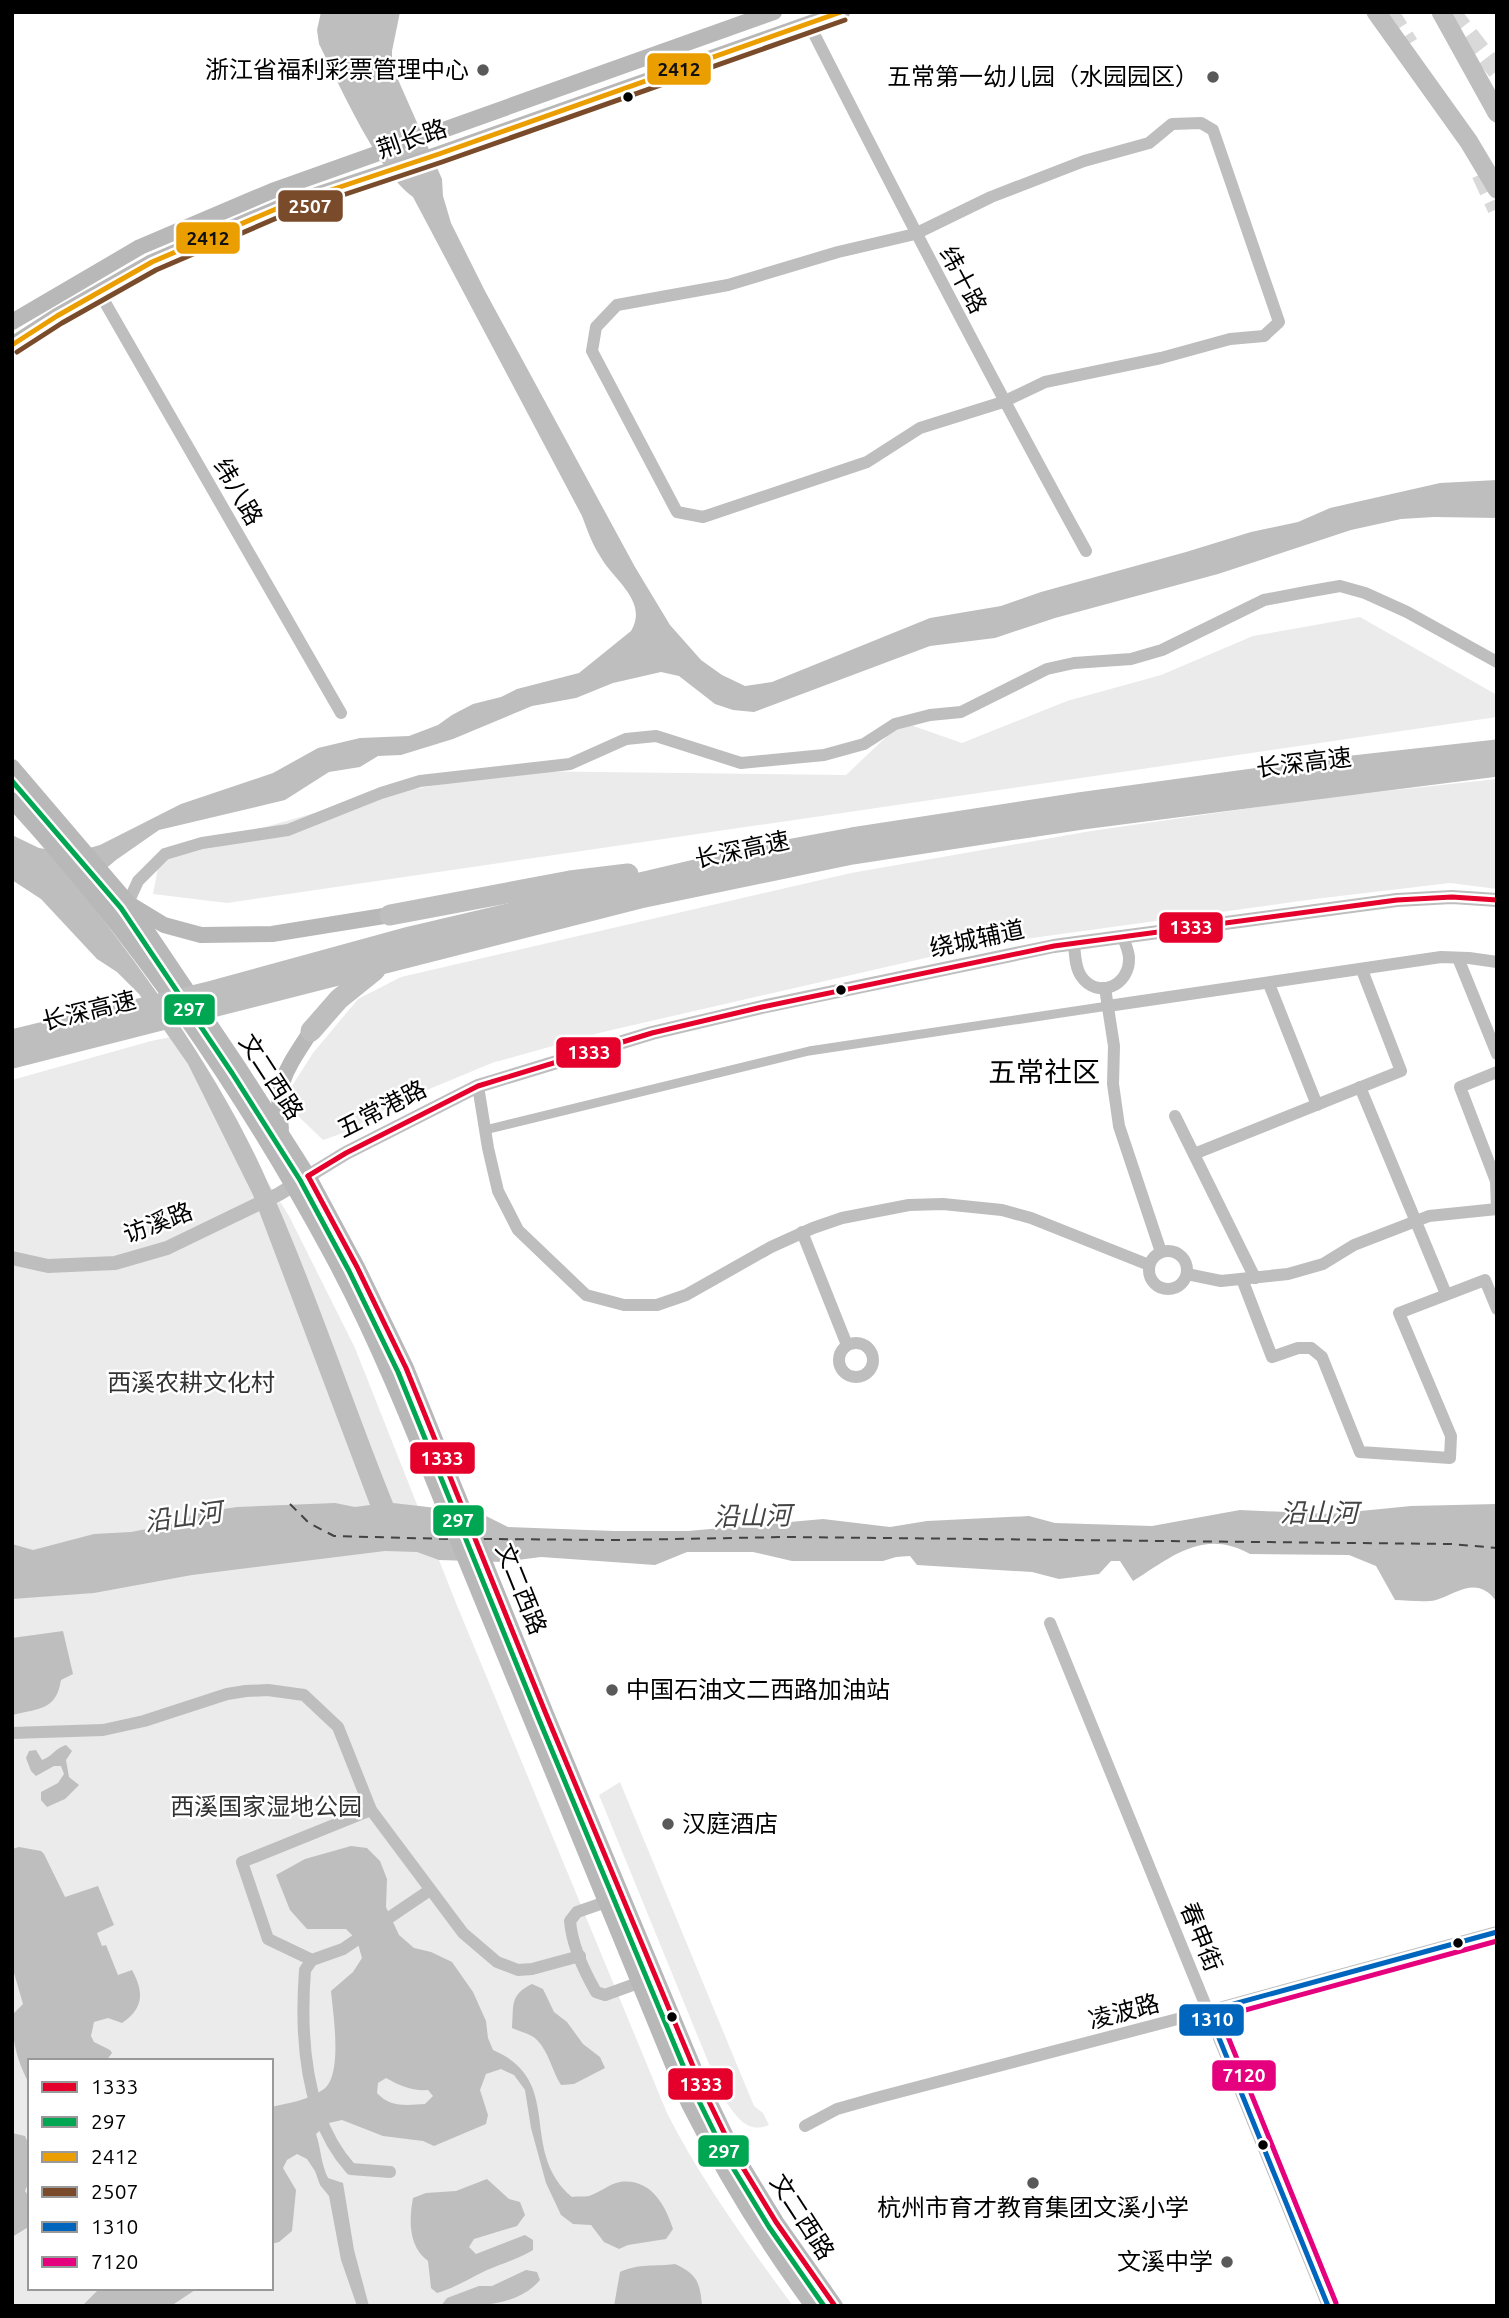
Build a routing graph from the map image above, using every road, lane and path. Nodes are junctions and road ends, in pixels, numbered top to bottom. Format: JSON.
{"nodes":[{"id":1,"x":774,"y":12,"type":"edge"},
{"id":2,"x":842,"y":12,"type":"edge"},
{"id":3,"x":1376,"y":12,"type":"edge"},
{"id":4,"x":1441,"y":12,"type":"edge"},
{"id":5,"x":809,"y":24,"type":"junction"},
{"id":6,"x":1497,"y":113,"type":"edge"},
{"id":7,"x":1497,"y":189,"type":"tunnel mouth"},
{"id":8,"x":915,"y":234,"type":"junction"},
{"id":9,"x":99,"y":292,"type":"junction"},
{"id":10,"x":12,"y":322,"type":"edge"},
{"id":11,"x":12,"y":345,"type":"edge"},
{"id":12,"x":1003,"y":402,"type":"junction"},
{"id":13,"x":1086,"y":551,"type":"dead end"},
{"id":14,"x":1497,"y":662,"type":"edge"},
{"id":15,"x":341,"y":713,"type":"dead end"},
{"id":16,"x":1497,"y":750,"type":"edge"},
{"id":17,"x":1497,"y":766,"type":"edge"},
{"id":18,"x":12,"y":767,"type":"edge"},
{"id":19,"x":12,"y":800,"type":"edge"},
{"id":20,"x":755,"y":856,"type":"junction"},
{"id":21,"x":1497,"y":900,"type":"edge"},
{"id":22,"x":128,"y":903,"type":"junction"},
{"id":23,"x":390,"y":915,"type":"joint"},
{"id":24,"x":1123,"y":937,"type":"junction"},
{"id":25,"x":1074,"y":944,"type":"junction"},
{"id":26,"x":1458,"y":958,"type":"junction"},
{"id":27,"x":1497,"y":962,"type":"edge"},
{"id":28,"x":383,"y":964,"type":"junction"},
{"id":29,"x":1362,"y":970,"type":"junction"},
{"id":30,"x":1269,"y":984,"type":"junction"},
{"id":31,"x":1105,"y":988,"type":"junction"},
{"id":32,"x":218,"y":997,"type":"junction"},
{"id":33,"x":1108,"y":1006,"type":"junction"},
{"id":34,"x":123,"y":1021,"type":"junction"},
{"id":35,"x":311,"y":1031,"type":"joint"},
{"id":36,"x":12,"y":1040,"type":"edge"},
{"id":37,"x":1497,"y":1054,"type":"edge"},
{"id":38,"x":12,"y":1058,"type":"edge"},
{"id":39,"x":1497,"y":1072,"type":"edge"},
{"id":40,"x":478,"y":1086,"type":"junction"},
{"id":41,"x":1360,"y":1087,"type":"junction"},
{"id":42,"x":1317,"y":1105,"type":"junction"},
{"id":43,"x":1175,"y":1115,"type":"dead end"},
{"id":44,"x":485,"y":1130,"type":"junction"},
{"id":45,"x":282,"y":1135,"type":"junction"},
{"id":46,"x":1194,"y":1154,"type":"junction"},
{"id":47,"x":309,"y":1176,"type":"junction"},
{"id":48,"x":286,"y":1190,"type":"junction"},
{"id":49,"x":1497,"y":1209,"type":"edge"},
{"id":50,"x":1414,"y":1221,"type":"junction"},
{"id":51,"x":802,"y":1232,"type":"junction"},
{"id":52,"x":1161,"y":1252,"type":"junction"},
{"id":53,"x":12,"y":1258,"type":"edge"},
{"id":54,"x":1149,"y":1265,"type":"junction"},
{"id":55,"x":1187,"y":1274,"type":"junction"},
{"id":56,"x":1255,"y":1278,"type":"junction"},
{"id":57,"x":1242,"y":1279,"type":"junction"},
{"id":58,"x":1446,"y":1294,"type":"junction"},
{"id":59,"x":1497,"y":1310,"type":"edge"},
{"id":60,"x":847,"y":1345,"type":"dead end"},
{"id":61,"x":1050,"y":1623,"type":"dead end"},
{"id":62,"x":12,"y":1733,"type":"edge"},
{"id":63,"x":371,"y":1810,"type":"junction"},
{"id":64,"x":430,"y":1890,"type":"junction"},
{"id":65,"x":606,"y":1902,"type":"junction"},
{"id":66,"x":1497,"y":1932,"type":"edge"},
{"id":67,"x":580,"y":1956,"type":"junction"},
{"id":68,"x":312,"y":1961,"type":"junction"},
{"id":69,"x":638,"y":1983,"type":"junction"},
{"id":70,"x":1208,"y":2011,"type":"junction"},
{"id":71,"x":805,"y":2126,"type":"dead end"},
{"id":72,"x":390,"y":2172,"type":"dead end"},
{"id":73,"x":813,"y":2306,"type":"edge"},
{"id":74,"x":835,"y":2306,"type":"edge"},
{"id":75,"x":1328,"y":2306,"type":"edge"}],
"edges":[{"from":1,"to":10,"type":"main road","name":"荆长路"},
{"from":2,"to":5,"type":"main road","name":"荆长路"},
{"from":3,"to":7,"type":"main road"},
{"from":4,"to":6,"type":"main road"},
{"from":5,"to":8,"type":"street","name":"纬十路"},
{"from":5,"to":9,"type":"main road","name":"荆长路"},
{"from":8,"to":12,"type":"street","name":"纬十路"},
{"from":8,"to":12,"type":"street"},
{"from":8,"to":12,"type":"street"},
{"from":9,"to":11,"type":"main road","name":"荆长路"},
{"from":9,"to":15,"type":"street","name":"纬八路"},
{"from":12,"to":13,"type":"street","name":"纬十路"},
{"from":14,"to":22,"type":"street"},
{"from":16,"to":20,"type":"highway","name":"长深高速"},
{"from":17,"to":28,"type":"highway","name":"长深高速"},
{"from":18,"to":22,"type":"main road","name":"文二西路"},
{"from":19,"to":48,"type":"main road","name":"文二西路"},
{"from":20,"to":23,"type":"highway"},
{"from":20,"to":32,"type":"highway","name":"长深高速"},
{"from":21,"to":24,"type":"street","name":"绕城辅道"},
{"from":22,"to":23,"type":"main road"},
{"from":22,"to":45,"type":"main road","name":"文二西路"},
{"from":24,"to":25,"type":"street","name":"绕城辅道"},
{"from":24,"to":31,"type":"street"},
{"from":25,"to":31,"type":"street"},
{"from":25,"to":40,"type":"street","name":"绕城辅道"},
{"from":26,"to":27,"type":"street"},
{"from":26,"to":29,"type":"street"},
{"from":26,"to":37,"type":"street"},
{"from":28,"to":32,"type":"highway","name":"长深高速"},
{"from":28,"to":35,"type":"highway"},
{"from":29,"to":30,"type":"street"},
{"from":29,"to":41,"type":"street"},
{"from":30,"to":33,"type":"street"},
{"from":30,"to":42,"type":"street"},
{"from":31,"to":33,"type":"street"},
{"from":32,"to":34,"type":"highway","name":"长深高速"},
{"from":33,"to":44,"type":"street"},
{"from":33,"to":52,"type":"street"},
{"from":34,"to":36,"type":"highway","name":"长深高速"},
{"from":34,"to":38,"type":"highway","name":"长深高速"},
{"from":35,"to":45,"type":"main road"},
{"from":39,"to":49,"type":"street"},
{"from":40,"to":44,"type":"street"},
{"from":40,"to":47,"type":"street","name":"五常港路"},
{"from":41,"to":42,"type":"street"},
{"from":41,"to":50,"type":"street"},
{"from":42,"to":46,"type":"street"},
{"from":43,"to":46,"type":"street"},
{"from":44,"to":51,"type":"street"},
{"from":45,"to":47,"type":"main road","name":"文二西路"},
{"from":46,"to":56,"type":"street"},
{"from":47,"to":48,"type":"street","name":"访溪路"},
{"from":47,"to":74,"type":"main road","name":"文二西路"},
{"from":48,"to":53,"type":"street","name":"访溪路"},
{"from":48,"to":65,"type":"main road","name":"文二西路"},
{"from":49,"to":50,"type":"street"},
{"from":50,"to":56,"type":"street"},
{"from":50,"to":58,"type":"street"},
{"from":51,"to":54,"type":"street"},
{"from":51,"to":60,"type":"street"},
{"from":52,"to":54,"type":"street"},
{"from":52,"to":55,"type":"street"},
{"from":54,"to":55,"type":"street"},
{"from":55,"to":57,"type":"street"},
{"from":56,"to":57,"type":"street"},
{"from":57,"to":58,"type":"street"},
{"from":58,"to":59,"type":"street"},
{"from":61,"to":70,"type":"street","name":"春申街"},
{"from":62,"to":63,"type":"street"},
{"from":63,"to":64,"type":"street"},
{"from":63,"to":68,"type":"street"},
{"from":64,"to":67,"type":"street"},
{"from":64,"to":68,"type":"street"},
{"from":65,"to":67,"type":"street"},
{"from":65,"to":69,"type":"main road","name":"文二西路"},
{"from":66,"to":70,"type":"street","name":"凌波路"},
{"from":67,"to":69,"type":"street"},
{"from":68,"to":72,"type":"street"},
{"from":69,"to":73,"type":"main road","name":"文二西路"},
{"from":70,"to":71,"type":"street","name":"凌波路"},
{"from":70,"to":75,"type":"street","name":"春申街"}]}
